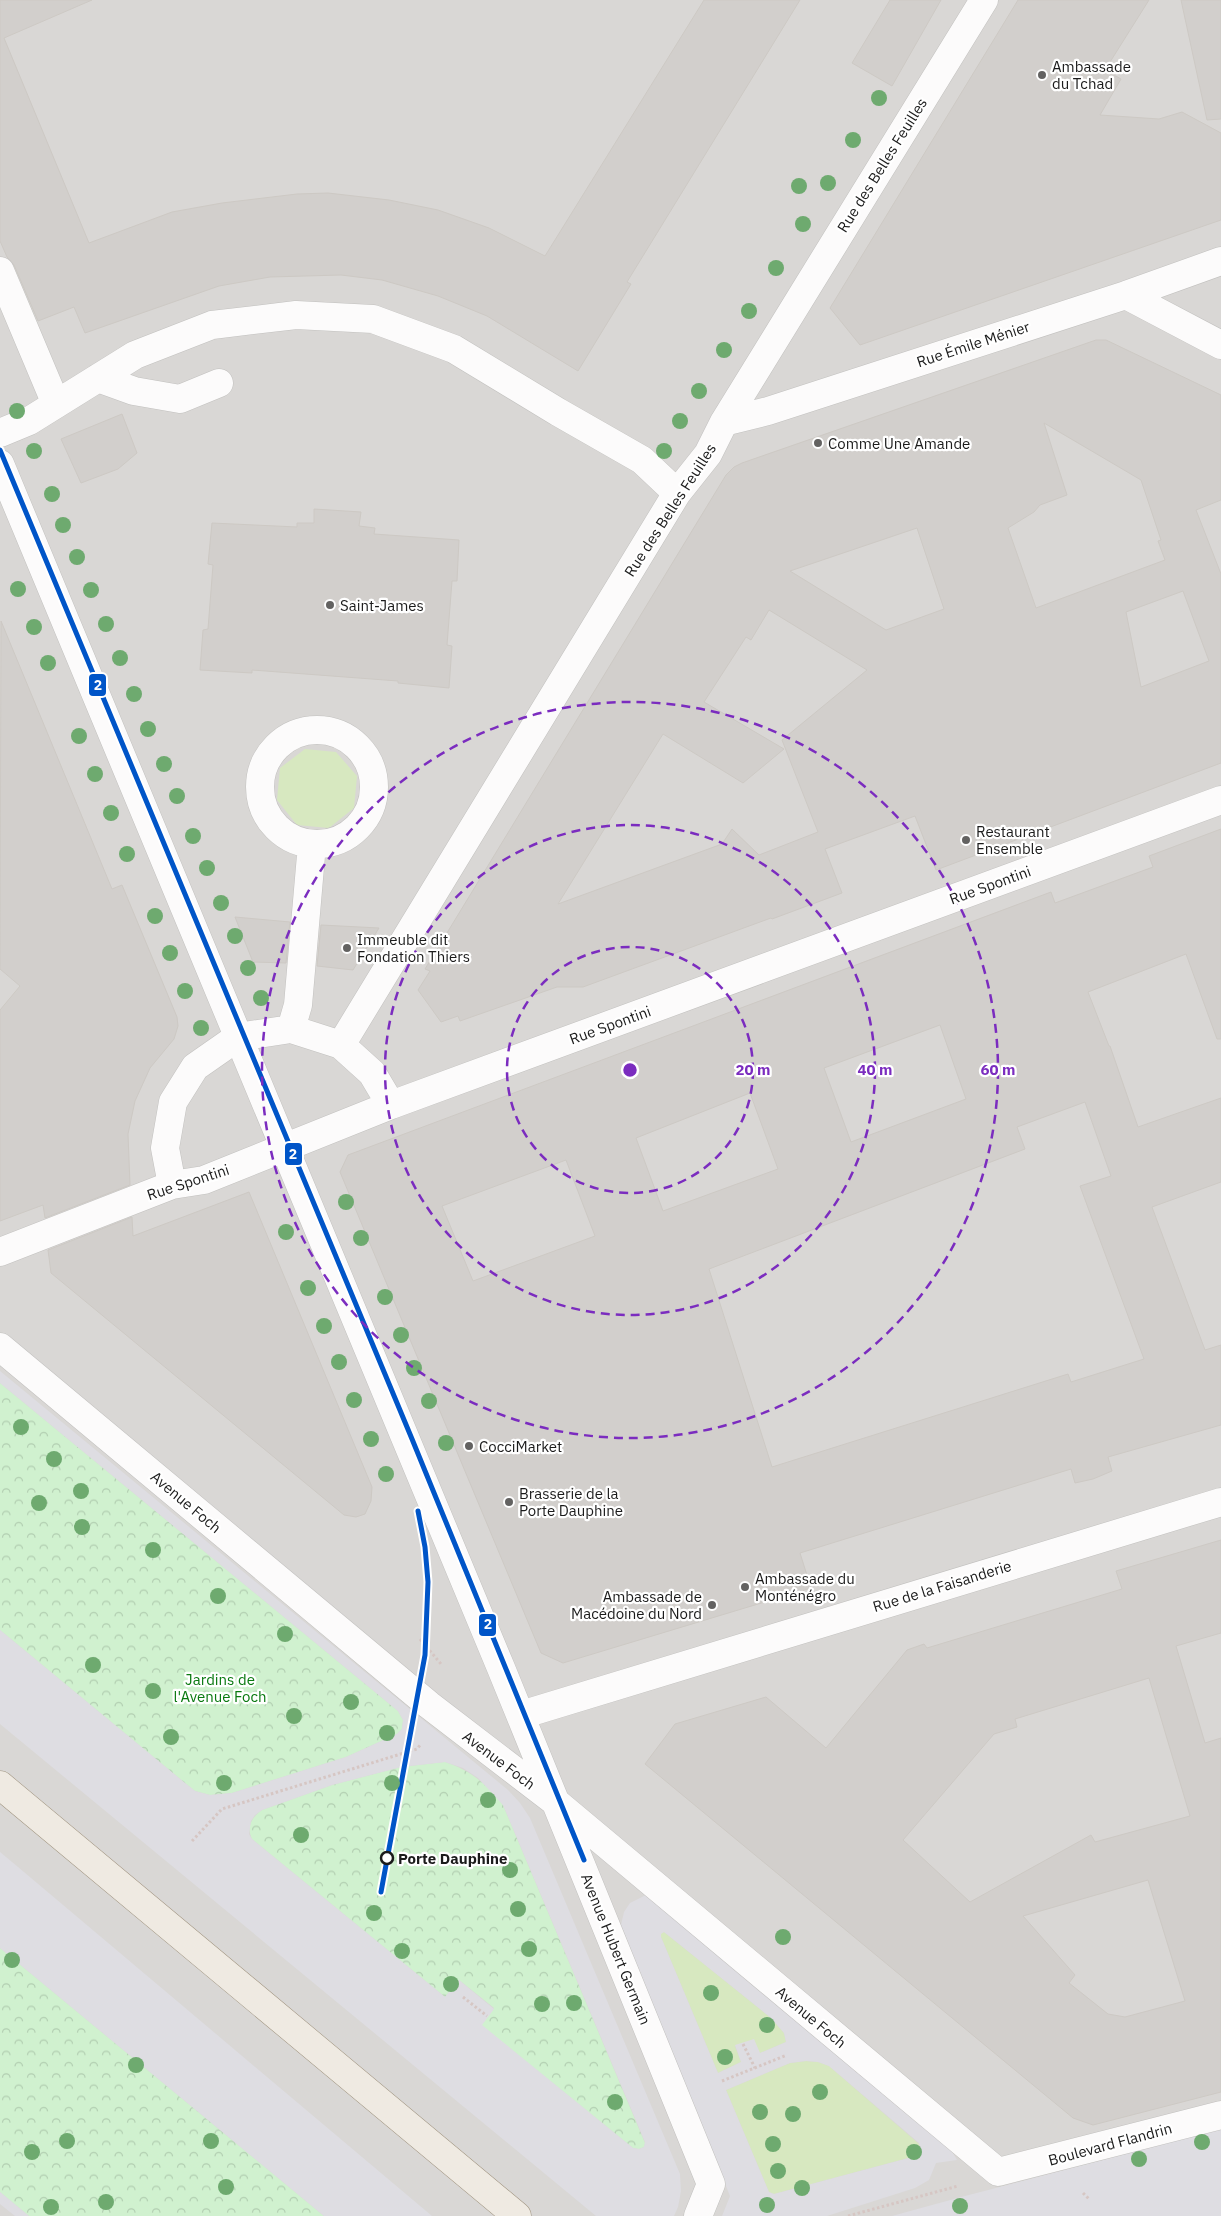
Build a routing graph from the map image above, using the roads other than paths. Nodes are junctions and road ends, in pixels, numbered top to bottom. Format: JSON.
{"nodes":[{"id":1,"x":984,"y":0,"type":"edge"},
{"id":2,"x":1221,"y":261,"type":"edge"},
{"id":3,"x":0,"y":271,"type":"edge"},
{"id":4,"x":1126,"y":294,"type":"junction"},
{"id":5,"x":1221,"y":345,"type":"edge"},
{"id":6,"x":98,"y":378,"type":"junction"},
{"id":7,"x":219,"y":383,"type":"dead end"},
{"id":8,"x":56,"y":404,"type":"junction"},
{"id":9,"x":724,"y":422,"type":"junction"},
{"id":10,"x":0,"y":433,"type":"edge"},
{"id":11,"x":0,"y":464,"type":"edge"},
{"id":12,"x":677,"y":493,"type":"junction"},
{"id":13,"x":1221,"y":800,"type":"edge"},
{"id":14,"x":312,"y":844,"type":"junction"},
{"id":15,"x":291,"y":1029,"type":"junction"},
{"id":16,"x":238,"y":1037,"type":"junction"},
{"id":17,"x":341,"y":1046,"type":"junction"},
{"id":18,"x":391,"y":1105,"type":"junction"},
{"id":19,"x":284,"y":1147,"type":"junction"},
{"id":20,"x":172,"y":1185,"type":"junction"},
{"id":21,"x":0,"y":1252,"type":"edge"},
{"id":22,"x":0,"y":1347,"type":"edge"},
{"id":23,"x":1221,"y":1502,"type":"edge"},
{"id":24,"x":520,"y":1715,"type":"junction"},
{"id":25,"x":0,"y":1784,"type":"edge"},
{"id":26,"x":558,"y":1804,"type":"junction"},
{"id":27,"x":1221,"y":2115,"type":"edge"},
{"id":28,"x":998,"y":2172,"type":"joint"},
{"id":29,"x":517,"y":2216,"type":"edge"},
{"id":30,"x":698,"y":2216,"type":"edge"}],
"edges":[{"from":1,"to":9,"type":"street","name":"Rue des Belles Feuilles"},
{"from":2,"to":4,"type":"street","name":"Rue Émile Ménier"},
{"from":3,"to":8,"type":"street"},
{"from":4,"to":5,"type":"street"},
{"from":4,"to":9,"type":"street","name":"Rue Émile Ménier"},
{"from":6,"to":7,"type":"street"},
{"from":6,"to":8,"type":"street"},
{"from":6,"to":12,"type":"street"},
{"from":8,"to":10,"type":"street"},
{"from":9,"to":12,"type":"street","name":"Rue des Belles Feuilles"},
{"from":11,"to":16,"type":"street","name":"Avenue Hubert Germain"},
{"from":12,"to":17,"type":"street","name":"Rue des Belles Feuilles"},
{"from":13,"to":18,"type":"street","name":"Rue Spontini"},
{"from":14,"to":14,"type":"street"},
{"from":14,"to":15,"type":"street"},
{"from":15,"to":16,"type":"street"},
{"from":15,"to":17,"type":"street"},
{"from":16,"to":19,"type":"street","name":"Avenue Hubert Germain"},
{"from":16,"to":20,"type":"street"},
{"from":17,"to":18,"type":"street"},
{"from":18,"to":19,"type":"street","name":"Rue Spontini"},
{"from":19,"to":20,"type":"street","name":"Rue Spontini"},
{"from":19,"to":24,"type":"street","name":"Avenue Hubert Germain"},
{"from":20,"to":21,"type":"street","name":"Rue Spontini"},
{"from":22,"to":26,"type":"street","name":"Avenue Foch"},
{"from":23,"to":24,"type":"street","name":"Rue de la Faisanderie"},
{"from":24,"to":26,"type":"street","name":"Avenue Hubert Germain"},
{"from":25,"to":29,"type":"main road"},
{"from":26,"to":28,"type":"street","name":"Avenue Foch"},
{"from":26,"to":30,"type":"street","name":"Avenue Hubert Germain"},
{"from":27,"to":28,"type":"street","name":"Boulevard Flandrin"}]}
